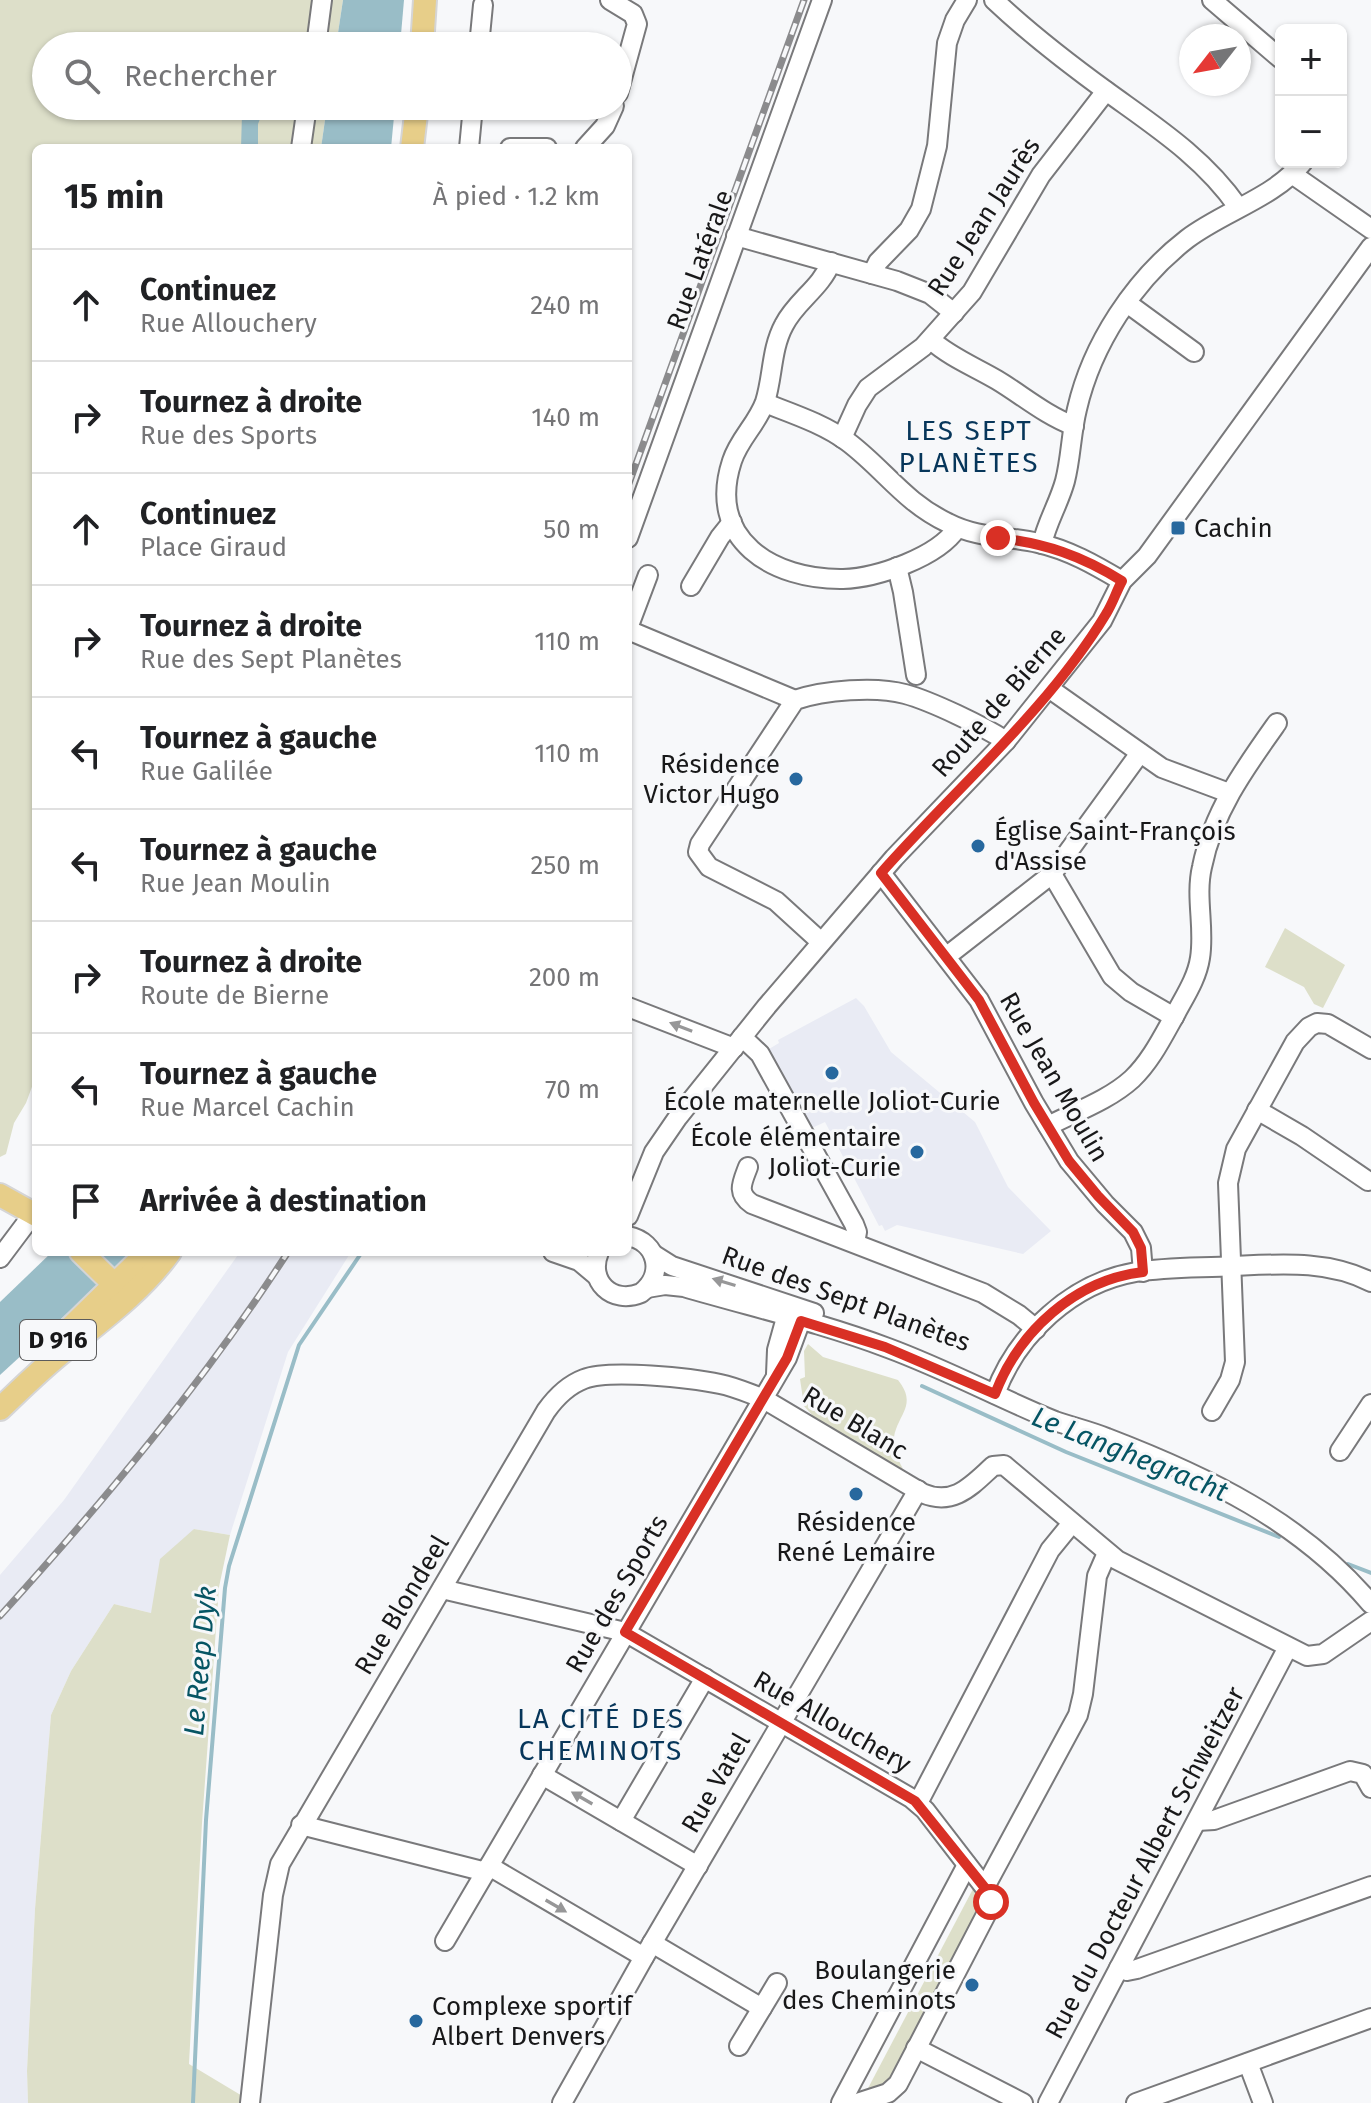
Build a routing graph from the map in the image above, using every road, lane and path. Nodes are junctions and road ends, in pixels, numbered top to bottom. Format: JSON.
{"nodes":[{"id":1,"x":322,"y":0,"type":"edge"},
{"id":2,"x":425,"y":0,"type":"edge"},
{"id":3,"x":610,"y":0,"type":"edge"},
{"id":4,"x":822,"y":0,"type":"edge"},
{"id":5,"x":967,"y":0,"type":"edge"},
{"id":6,"x":994,"y":0,"type":"edge"},
{"id":7,"x":1212,"y":0,"type":"edge"},
{"id":8,"x":483,"y":5,"type":"dead end"},
{"id":9,"x":318,"y":32,"type":"edge"},
{"id":10,"x":423,"y":32,"type":"edge"},
{"id":11,"x":480,"y":32,"type":"edge"},
{"id":12,"x":632,"y":44,"type":"edge"},
{"id":13,"x":1275,"y":54,"type":"edge"},
{"id":14,"x":1106,"y":91,"type":"junction"},
{"id":15,"x":305,"y":120,"type":"edge"},
{"id":16,"x":415,"y":120,"type":"edge"},
{"id":17,"x":472,"y":120,"type":"edge"},
{"id":18,"x":608,"y":120,"type":"edge"},
{"id":19,"x":302,"y":144,"type":"edge"},
{"id":20,"x":412,"y":144,"type":"edge"},
{"id":21,"x":469,"y":144,"type":"edge"},
{"id":22,"x":589,"y":144,"type":"edge"},
{"id":23,"x":1298,"y":168,"type":"edge"},
{"id":24,"x":1238,"y":207,"type":"junction"},
{"id":25,"x":1371,"y":229,"type":"edge"},
{"id":26,"x":736,"y":236,"type":"junction"},
{"id":27,"x":1371,"y":247,"type":"edge"},
{"id":28,"x":831,"y":262,"type":"junction"},
{"id":29,"x":872,"y":274,"type":"junction"},
{"id":30,"x":1127,"y":303,"type":"junction"},
{"id":31,"x":954,"y":313,"type":"junction"},
{"id":32,"x":931,"y":340,"type":"junction"},
{"id":33,"x":1194,"y":352,"type":"dead end"},
{"id":34,"x":765,"y":403,"type":"junction"},
{"id":35,"x":1074,"y":426,"type":"junction"},
{"id":36,"x":842,"y":438,"type":"junction"},
{"id":37,"x":732,"y":522,"type":"junction"},
{"id":38,"x":632,"y":527,"type":"edge"},
{"id":39,"x":957,"y":528,"type":"junction"},
{"id":40,"x":1042,"y":544,"type":"junction"},
{"id":41,"x":897,"y":567,"type":"junction"},
{"id":42,"x":648,"y":575,"type":"dead end"},
{"id":43,"x":1122,"y":581,"type":"junction"},
{"id":44,"x":691,"y":586,"type":"dead end"},
{"id":45,"x":632,"y":618,"type":"edge"},
{"id":46,"x":632,"y":631,"type":"edge"},
{"id":47,"x":916,"y":675,"type":"dead end"},
{"id":48,"x":1050,"y":689,"type":"junction"},
{"id":49,"x":795,"y":700,"type":"junction"},
{"id":50,"x":1277,"y":723,"type":"dead end"},
{"id":51,"x":1006,"y":741,"type":"junction"},
{"id":52,"x":1140,"y":753,"type":"junction"},
{"id":53,"x":1229,"y":793,"type":"junction"},
{"id":54,"x":881,"y":873,"type":"junction"},
{"id":55,"x":1052,"y":874,"type":"junction"},
{"id":56,"x":821,"y":942,"type":"junction"},
{"id":57,"x":947,"y":956,"type":"junction"},
{"id":58,"x":632,"y":1008,"type":"edge"},
{"id":59,"x":1174,"y":1017,"type":"junction"},
{"id":60,"x":738,"y":1043,"type":"junction"},
{"id":61,"x":1371,"y":1049,"type":"edge"},
{"id":62,"x":1257,"y":1110,"type":"junction"},
{"id":63,"x":1048,"y":1126,"type":"junction"},
{"id":64,"x":748,"y":1167,"type":"dead end"},
{"id":65,"x":1368,"y":1181,"type":"dead end"},
{"id":66,"x":0,"y":1182,"type":"edge"},
{"id":67,"x":638,"y":1185,"type":"edge"},
{"id":68,"x":0,"y":1195,"type":"edge"},
{"id":69,"x":32,"y":1208,"type":"edge"},
{"id":70,"x":32,"y":1209,"type":"edge"},
{"id":71,"x":32,"y":1214,"type":"edge"},
{"id":72,"x":855,"y":1243,"type":"junction"},
{"id":73,"x":642,"y":1244,"type":"edge"},
{"id":74,"x":86,"y":1256,"type":"edge"},
{"id":75,"x":102,"y":1256,"type":"edge"},
{"id":76,"x":145,"y":1256,"type":"edge"},
{"id":77,"x":167,"y":1256,"type":"edge"},
{"id":78,"x":565,"y":1256,"type":"edge"},
{"id":79,"x":598,"y":1256,"type":"edge"},
{"id":80,"x":0,"y":1258,"type":"edge"},
{"id":81,"x":1232,"y":1266,"type":"junction"},
{"id":82,"x":1143,"y":1272,"type":"junction"},
{"id":83,"x":597,"y":1276,"type":"junction"},
{"id":84,"x":122,"y":1282,"type":"junction"},
{"id":85,"x":1371,"y":1282,"type":"edge"},
{"id":86,"x":647,"y":1288,"type":"junction"},
{"id":87,"x":795,"y":1312,"type":"junction"},
{"id":88,"x":1036,"y":1329,"type":"junction"},
{"id":89,"x":997,"y":1389,"type":"junction"},
{"id":90,"x":0,"y":1395,"type":"edge"},
{"id":91,"x":762,"y":1398,"type":"junction"},
{"id":92,"x":1371,"y":1404,"type":"edge"},
{"id":93,"x":0,"y":1409,"type":"edge"},
{"id":94,"x":546,"y":1411,"type":"joint"},
{"id":95,"x":1212,"y":1411,"type":"dead end"},
{"id":96,"x":1340,"y":1451,"type":"dead end"},
{"id":97,"x":918,"y":1490,"type":"junction"},
{"id":98,"x":1072,"y":1523,"type":"junction"},
{"id":99,"x":1107,"y":1553,"type":"junction"},
{"id":100,"x":442,"y":1589,"type":"junction"},
{"id":101,"x":1371,"y":1604,"type":"edge"},
{"id":102,"x":1371,"y":1621,"type":"edge"},
{"id":103,"x":625,"y":1632,"type":"junction"},
{"id":104,"x":1288,"y":1647,"type":"junction"},
{"id":105,"x":705,"y":1678,"type":"junction"},
{"id":106,"x":781,"y":1722,"type":"junction"},
{"id":107,"x":542,"y":1775,"type":"junction"},
{"id":108,"x":1371,"y":1788,"type":"edge"},
{"id":109,"x":918,"y":1803,"type":"junction"},
{"id":110,"x":621,"y":1821,"type":"junction"},
{"id":111,"x":1197,"y":1821,"type":"junction"},
{"id":112,"x":301,"y":1825,"type":"junction"},
{"id":113,"x":967,"y":1865,"type":"junction"},
{"id":114,"x":698,"y":1866,"type":"junction"},
{"id":115,"x":487,"y":1869,"type":"junction"},
{"id":116,"x":1371,"y":1886,"type":"edge"},
{"id":117,"x":985,"y":1887,"type":"junction"},
{"id":118,"x":445,"y":1941,"type":"dead end"},
{"id":119,"x":648,"y":1950,"type":"junction"},
{"id":120,"x":1119,"y":1968,"type":"junction"},
{"id":121,"x":777,"y":1983,"type":"dead end"},
{"id":122,"x":762,"y":2008,"type":"junction"},
{"id":123,"x":1371,"y":2018,"type":"edge"},
{"id":124,"x":739,"y":2046,"type":"dead end"},
{"id":125,"x":916,"y":2048,"type":"junction"},
{"id":126,"x":1248,"y":2063,"type":"junction"},
{"id":127,"x":868,"y":2101,"type":"edge"},
{"id":128,"x":250,"y":2103,"type":"edge"},
{"id":129,"x":562,"y":2103,"type":"edge"},
{"id":130,"x":841,"y":2103,"type":"edge"},
{"id":131,"x":1023,"y":2103,"type":"edge"},
{"id":132,"x":1048,"y":2103,"type":"edge"},
{"id":133,"x":1136,"y":2103,"type":"edge"},
{"id":134,"x":1263,"y":2103,"type":"edge"}],
"edges":[{"from":1,"to":9,"type":"street"},
{"from":2,"to":10,"type":"main road"},
{"from":3,"to":12,"type":"street"},
{"from":4,"to":26,"type":"street","name":"Rue Latérale"},
{"from":5,"to":29,"type":"street"},
{"from":6,"to":14,"type":"street"},
{"from":7,"to":13,"type":"street"},
{"from":8,"to":11,"type":"street"},
{"from":14,"to":24,"type":"street"},
{"from":14,"to":31,"type":"street","name":"Rue Jean Jaurès"},
{"from":15,"to":19,"type":"street"},
{"from":16,"to":20,"type":"main road"},
{"from":17,"to":21,"type":"street"},
{"from":18,"to":22,"type":"street"},
{"from":23,"to":24,"type":"street"},
{"from":23,"to":25,"type":"street"},
{"from":24,"to":30,"type":"street"},
{"from":26,"to":28,"type":"street"},
{"from":26,"to":38,"type":"street","name":"Rue Latérale"},
{"from":27,"to":43,"type":"street","name":"Route de Bierne"},
{"from":28,"to":29,"type":"street"},
{"from":28,"to":34,"type":"street"},
{"from":29,"to":31,"type":"street"},
{"from":30,"to":33,"type":"street"},
{"from":30,"to":35,"type":"street"},
{"from":31,"to":32,"type":"street","name":"Rue Jean Jaurès"},
{"from":32,"to":35,"type":"street"},
{"from":32,"to":36,"type":"street","name":"Rue Jean Jaurès"},
{"from":34,"to":36,"type":"street"},
{"from":34,"to":37,"type":"street"},
{"from":35,"to":40,"type":"street"},
{"from":36,"to":39,"type":"street"},
{"from":37,"to":41,"type":"street"},
{"from":37,"to":44,"type":"street"},
{"from":39,"to":40,"type":"street"},
{"from":39,"to":41,"type":"street"},
{"from":40,"to":43,"type":"street"},
{"from":41,"to":47,"type":"street"},
{"from":42,"to":45,"type":"street"},
{"from":43,"to":48,"type":"street","name":"Route de Bierne"},
{"from":46,"to":49,"type":"street"},
{"from":48,"to":51,"type":"street","name":"Route de Bierne"},
{"from":48,"to":52,"type":"street"},
{"from":49,"to":51,"type":"street"},
{"from":49,"to":56,"type":"street"},
{"from":50,"to":53,"type":"street"},
{"from":51,"to":54,"type":"street","name":"Route de Bierne"},
{"from":52,"to":53,"type":"street"},
{"from":52,"to":55,"type":"street"},
{"from":53,"to":59,"type":"street"},
{"from":54,"to":56,"type":"street","name":"Route de Bierne"},
{"from":54,"to":57,"type":"street","name":"Rue Jean Moulin"},
{"from":55,"to":57,"type":"street"},
{"from":55,"to":59,"type":"street"},
{"from":56,"to":60,"type":"street","name":"Route de Bierne"},
{"from":57,"to":63,"type":"street","name":"Rue Jean Moulin"},
{"from":60,"to":58,"type":"street","one_way":true},
{"from":59,"to":63,"type":"street"},
{"from":60,"to":67,"type":"street","name":"Route de Bierne"},
{"from":60,"to":72,"type":"street"},
{"from":61,"to":62,"type":"street"},
{"from":62,"to":65,"type":"street"},
{"from":62,"to":81,"type":"street"},
{"from":63,"to":82,"type":"street","name":"Rue Jean Moulin"},
{"from":64,"to":72,"type":"street"},
{"from":66,"to":69,"type":"main road"},
{"from":67,"to":73,"type":"street","name":"Route de Bierne"},
{"from":68,"to":70,"type":"main road"},
{"from":71,"to":80,"type":"street"},
{"from":72,"to":88,"type":"street"},
{"from":73,"to":86,"type":"street","name":"Route de Bierne"},
{"from":87,"to":73,"type":"street","name":"Rue des Sept Planètes","one_way":true},
{"from":74,"to":84,"type":"main road"},
{"from":75,"to":84,"type":"main road"},
{"from":76,"to":84,"type":"main road","number":"D 916"},
{"from":77,"to":84,"type":"main road","number":"D 916"},
{"from":78,"to":83,"type":"street"},
{"from":79,"to":83,"type":"street"},
{"from":81,"to":82,"type":"street"},
{"from":81,"to":85,"type":"street"},
{"from":81,"to":95,"type":"street"},
{"from":82,"to":88,"type":"street"},
{"from":83,"to":86,"type":"street","name":"Rue des Sept Planètes"},
{"from":84,"to":90,"type":"main road","number":"D 916"},
{"from":84,"to":93,"type":"main road","number":"D 916"},
{"from":86,"to":87,"type":"street","name":"Rue des Sept Planètes"},
{"from":87,"to":89,"type":"street","name":"Rue des Sept Planètes"},
{"from":87,"to":91,"type":"street","name":"Rue des Sports"},
{"from":88,"to":89,"type":"street"},
{"from":89,"to":101,"type":"street","name":"Rue des Sept Planètes"},
{"from":91,"to":94,"type":"street","name":"Rue Blanc"},
{"from":91,"to":97,"type":"street","name":"Rue Blanc"},
{"from":91,"to":103,"type":"street","name":"Rue des Sports"},
{"from":92,"to":96,"type":"street"},
{"from":94,"to":100,"type":"street","name":"Rue Blondeel"},
{"from":97,"to":98,"type":"street","name":"Rue Blanc"},
{"from":97,"to":106,"type":"street","name":"Rue Vatel"},
{"from":98,"to":99,"type":"street"},
{"from":98,"to":109,"type":"street"},
{"from":99,"to":104,"type":"street"},
{"from":99,"to":117,"type":"street"},
{"from":100,"to":103,"type":"street","name":"Rue Allouchery"},
{"from":100,"to":112,"type":"street","name":"Rue Blondeel"},
{"from":102,"to":104,"type":"street"},
{"from":103,"to":105,"type":"street","name":"Rue Allouchery"},
{"from":103,"to":107,"type":"street","name":"Rue des Sports"},
{"from":104,"to":111,"type":"street","name":"Rue du Docteur Albert Schweitzer"},
{"from":105,"to":106,"type":"street","name":"Rue Allouchery"},
{"from":105,"to":110,"type":"street"},
{"from":106,"to":109,"type":"street","name":"Rue Allouchery"},
{"from":106,"to":114,"type":"street","name":"Rue Vatel"},
{"from":110,"to":107,"type":"street","one_way":true},
{"from":107,"to":115,"type":"street","name":"Rue des Sports"},
{"from":108,"to":111,"type":"street"},
{"from":109,"to":113,"type":"street","name":"Rue Allouchery"},
{"from":110,"to":114,"type":"street"},
{"from":111,"to":120,"type":"street","name":"Rue du Docteur Albert Schweitzer"},
{"from":112,"to":115,"type":"street"},
{"from":112,"to":128,"type":"street","name":"Rue Blondeel"},
{"from":113,"to":117,"type":"street","name":"Rue Allouchery"},
{"from":113,"to":130,"type":"street"},
{"from":114,"to":119,"type":"street","name":"Rue Vatel"},
{"from":115,"to":118,"type":"street","name":"Rue des Sports"},
{"from":115,"to":119,"type":"street","one_way":true},
{"from":116,"to":120,"type":"street"},
{"from":117,"to":125,"type":"street"},
{"from":119,"to":122,"type":"street"},
{"from":119,"to":129,"type":"street","name":"Rue Vatel"},
{"from":120,"to":132,"type":"street","name":"Rue du Docteur Albert Schweitzer"},
{"from":121,"to":122,"type":"street"},
{"from":122,"to":124,"type":"street"},
{"from":123,"to":126,"type":"street"},
{"from":125,"to":127,"type":"street"},
{"from":125,"to":131,"type":"street"},
{"from":126,"to":133,"type":"street"},
{"from":126,"to":134,"type":"street"}]}
